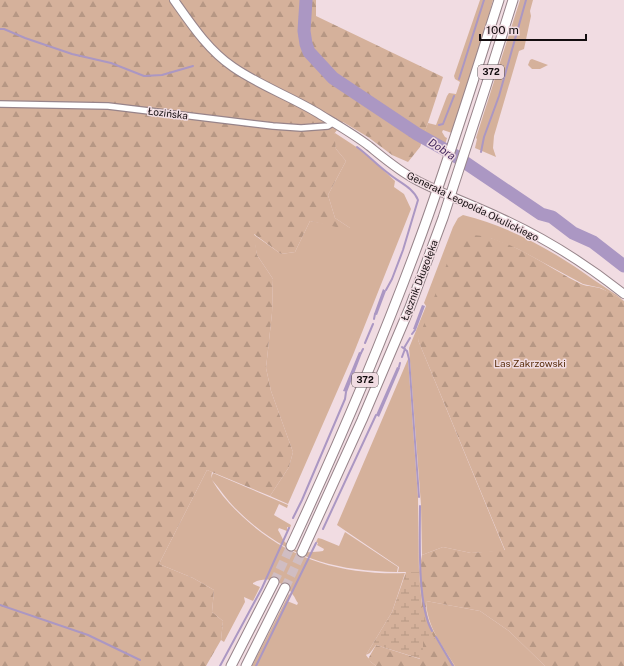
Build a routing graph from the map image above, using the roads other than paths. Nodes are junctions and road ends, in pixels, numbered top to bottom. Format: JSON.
{"nodes":[{"id":1,"x":174,"y":0,"type":"edge"},
{"id":2,"x":499,"y":0,"type":"edge"},
{"id":3,"x":513,"y":0,"type":"edge"},
{"id":4,"x":0,"y":104,"type":"edge"},
{"id":5,"x":334,"y":122,"type":"junction"},
{"id":6,"x":437,"y":190,"type":"junction"},
{"id":7,"x":450,"y":196,"type":"junction"},
{"id":8,"x":624,"y":294,"type":"edge"},
{"id":9,"x":291,"y":546,"type":"tunnel mouth"},
{"id":10,"x":302,"y":552,"type":"tunnel mouth"},
{"id":11,"x":274,"y":582,"type":"tunnel mouth"},
{"id":12,"x":285,"y":588,"type":"tunnel mouth"},
{"id":13,"x":231,"y":666,"type":"edge"},
{"id":14,"x":246,"y":666,"type":"edge"}],
"edges":[{"from":1,"to":5,"type":"street","name":"Generała Leopolda Okulickiego"},
{"from":2,"to":6,"type":"main road","name":"Łącznik Długołęka","number":"372"},
{"from":3,"to":7,"type":"main road","name":"Łącznik Długołęka","number":"372"},
{"from":4,"to":5,"type":"street","name":"Łozińska"},
{"from":5,"to":6,"type":"street","name":"Generała Leopolda Okulickiego"},
{"from":6,"to":7,"type":"street","name":"Generała Leopolda Okulickiego"},
{"from":6,"to":9,"type":"main road","name":"Łącznik Długołęka","number":"372"},
{"from":7,"to":8,"type":"street","name":"Generała Leopolda Okulickiego"},
{"from":7,"to":10,"type":"main road","name":"Łącznik Długołęka","number":"372"},
{"from":11,"to":13,"type":"main road"},
{"from":12,"to":14,"type":"main road"}]}
